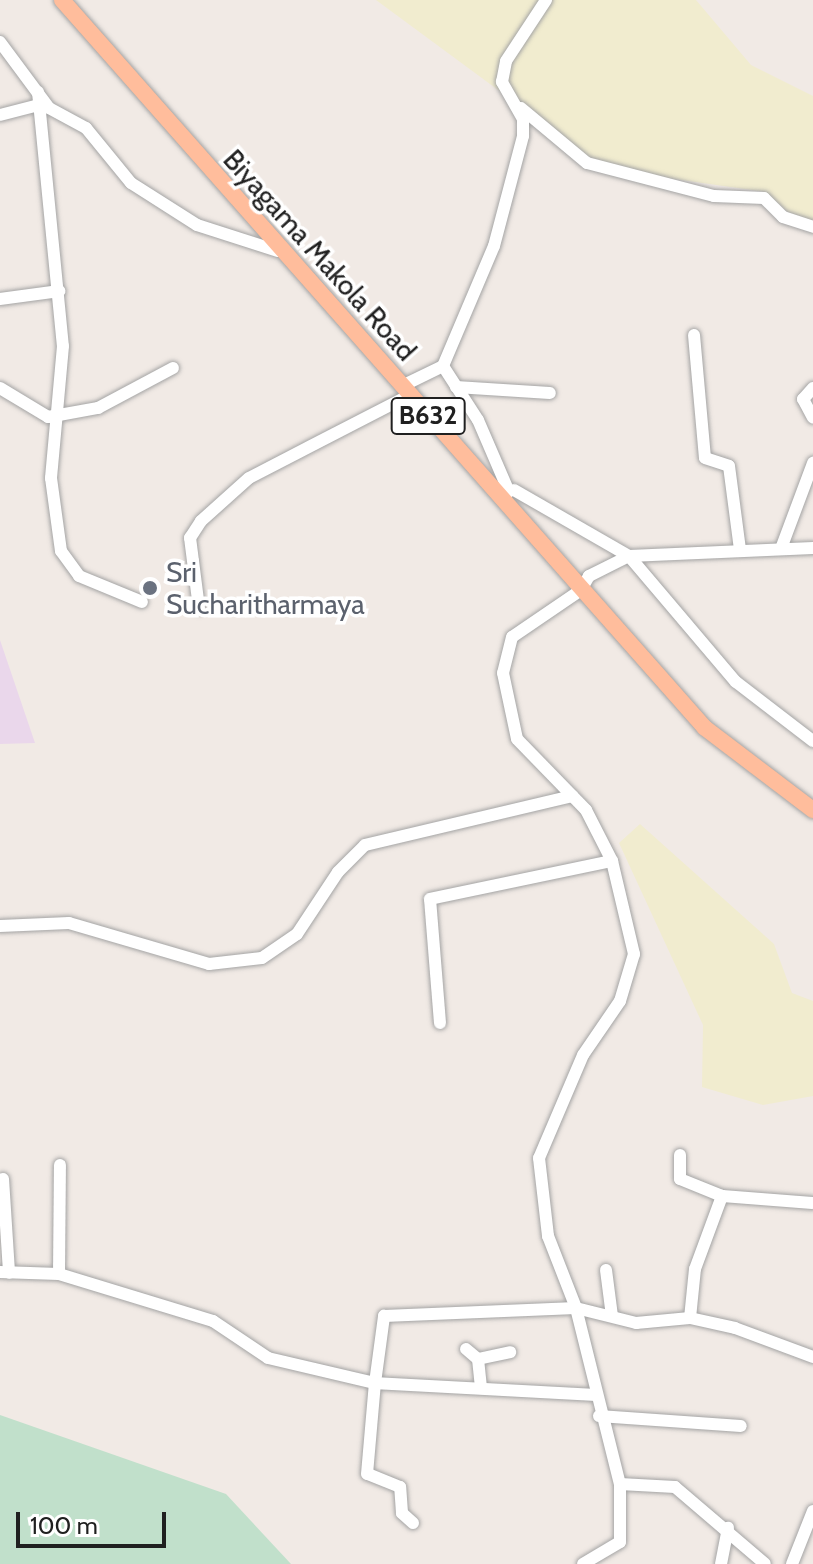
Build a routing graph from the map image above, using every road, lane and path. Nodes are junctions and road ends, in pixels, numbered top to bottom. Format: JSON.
{"nodes":[{"id":1,"x":62,"y":0,"type":"edge"},
{"id":2,"x":546,"y":0,"type":"edge"},
{"id":3,"x":0,"y":42,"type":"edge"},
{"id":4,"x":38,"y":98,"type":"junction"},
{"id":5,"x":515,"y":102,"type":"junction"},
{"id":6,"x":0,"y":115,"type":"edge"},
{"id":7,"x":813,"y":227,"type":"edge"},
{"id":8,"x":278,"y":251,"type":"junction"},
{"id":9,"x":59,"y":291,"type":"junction"},
{"id":10,"x":0,"y":299,"type":"edge"},
{"id":11,"x":694,"y":335,"type":"dead end"},
{"id":12,"x":443,"y":366,"type":"junction"},
{"id":13,"x":173,"y":368,"type":"dead end"},
{"id":14,"x":456,"y":387,"type":"junction"},
{"id":15,"x":0,"y":388,"type":"edge"},
{"id":16,"x":813,"y":388,"type":"edge"},
{"id":17,"x":406,"y":391,"type":"junction"},
{"id":18,"x":550,"y":393,"type":"dead end"},
{"id":19,"x":58,"y":413,"type":"junction"},
{"id":20,"x":813,"y":418,"type":"edge"},
{"id":21,"x":813,"y":463,"type":"edge"},
{"id":22,"x":507,"y":494,"type":"junction"},
{"id":23,"x":782,"y":546,"type":"junction"},
{"id":24,"x":813,"y":548,"type":"edge"},
{"id":25,"x":740,"y":549,"type":"junction"},
{"id":26,"x":629,"y":556,"type":"junction"},
{"id":27,"x":581,"y":590,"type":"junction"},
{"id":28,"x":142,"y":602,"type":"dead end"},
{"id":29,"x":199,"y":608,"type":"dead end"},
{"id":30,"x":813,"y":741,"type":"edge"},
{"id":31,"x":572,"y":796,"type":"junction"},
{"id":32,"x":813,"y":810,"type":"edge"},
{"id":33,"x":612,"y":861,"type":"junction"},
{"id":34,"x":0,"y":926,"type":"edge"},
{"id":35,"x":440,"y":1023,"type":"dead end"},
{"id":36,"x":680,"y":1155,"type":"dead end"},
{"id":37,"x":60,"y":1165,"type":"dead end"},
{"id":38,"x":3,"y":1179,"type":"dead end"},
{"id":39,"x":722,"y":1196,"type":"junction"},
{"id":40,"x":813,"y":1203,"type":"edge"},
{"id":41,"x":606,"y":1270,"type":"dead end"},
{"id":42,"x":5,"y":1272,"type":"edge"},
{"id":43,"x":59,"y":1274,"type":"junction"},
{"id":44,"x":576,"y":1308,"type":"junction"},
{"id":45,"x":612,"y":1316,"type":"junction"},
{"id":46,"x":690,"y":1318,"type":"junction"},
{"id":47,"x":466,"y":1349,"type":"dead end"},
{"id":48,"x":510,"y":1352,"type":"dead end"},
{"id":49,"x":813,"y":1357,"type":"edge"},
{"id":50,"x":478,"y":1359,"type":"junction"},
{"id":51,"x":375,"y":1383,"type":"junction"},
{"id":52,"x":481,"y":1386,"type":"junction"},
{"id":53,"x":595,"y":1395,"type":"junction"},
{"id":54,"x":599,"y":1416,"type":"junction"},
{"id":55,"x":741,"y":1426,"type":"dead end"},
{"id":56,"x":620,"y":1484,"type":"junction"},
{"id":57,"x":813,"y":1511,"type":"edge"},
{"id":58,"x":413,"y":1523,"type":"dead end"},
{"id":59,"x":728,"y":1528,"type":"junction"},
{"id":60,"x":588,"y":1562,"type":"edge"},
{"id":61,"x":721,"y":1564,"type":"edge"},
{"id":62,"x":765,"y":1564,"type":"edge"},
{"id":63,"x":792,"y":1564,"type":"edge"}],
"edges":[{"from":1,"to":8,"type":"main road","name":"Biyagama Makola Road","number":"B632"},
{"from":2,"to":5,"type":"street"},
{"from":3,"to":4,"type":"street"},
{"from":4,"to":6,"type":"street"},
{"from":4,"to":8,"type":"street"},
{"from":4,"to":9,"type":"street"},
{"from":5,"to":7,"type":"street"},
{"from":5,"to":12,"type":"street"},
{"from":8,"to":17,"type":"main road","name":"Biyagama Makola Road","number":"B632"},
{"from":9,"to":10,"type":"street"},
{"from":9,"to":19,"type":"street"},
{"from":11,"to":25,"type":"street"},
{"from":12,"to":14,"type":"street"},
{"from":12,"to":17,"type":"street"},
{"from":13,"to":19,"type":"street"},
{"from":14,"to":18,"type":"street"},
{"from":14,"to":22,"type":"street"},
{"from":15,"to":19,"type":"street"},
{"from":16,"to":20,"type":"street"},
{"from":17,"to":22,"type":"main road","name":"Biyagama Makola Road","number":"B632"},
{"from":17,"to":29,"type":"street"},
{"from":19,"to":28,"type":"street"},
{"from":21,"to":23,"type":"street"},
{"from":22,"to":26,"type":"street"},
{"from":22,"to":27,"type":"main road","name":"Biyagama Makola Road","number":"B632"},
{"from":23,"to":24,"type":"street"},
{"from":23,"to":25,"type":"street"},
{"from":25,"to":26,"type":"street"},
{"from":26,"to":27,"type":"street"},
{"from":26,"to":30,"type":"street"},
{"from":27,"to":31,"type":"street"},
{"from":27,"to":32,"type":"main road","name":"Biyagama Makola Road","number":"B632"},
{"from":31,"to":33,"type":"street"},
{"from":31,"to":34,"type":"street"},
{"from":33,"to":35,"type":"street"},
{"from":33,"to":44,"type":"street"},
{"from":36,"to":39,"type":"street"},
{"from":37,"to":43,"type":"street"},
{"from":38,"to":42,"type":"street"},
{"from":39,"to":40,"type":"street"},
{"from":39,"to":46,"type":"street"},
{"from":41,"to":45,"type":"street"},
{"from":42,"to":43,"type":"street"},
{"from":43,"to":51,"type":"street"},
{"from":44,"to":45,"type":"street"},
{"from":44,"to":51,"type":"street"},
{"from":44,"to":53,"type":"street"},
{"from":45,"to":46,"type":"street"},
{"from":46,"to":49,"type":"street"},
{"from":47,"to":50,"type":"street"},
{"from":48,"to":50,"type":"street"},
{"from":50,"to":52,"type":"street"},
{"from":51,"to":52,"type":"street"},
{"from":51,"to":58,"type":"street"},
{"from":52,"to":53,"type":"street"},
{"from":53,"to":54,"type":"street"},
{"from":54,"to":55,"type":"street"},
{"from":54,"to":56,"type":"street"},
{"from":56,"to":59,"type":"street"},
{"from":56,"to":60,"type":"street"},
{"from":57,"to":63,"type":"street"},
{"from":59,"to":61,"type":"street"},
{"from":59,"to":62,"type":"street"}]}
